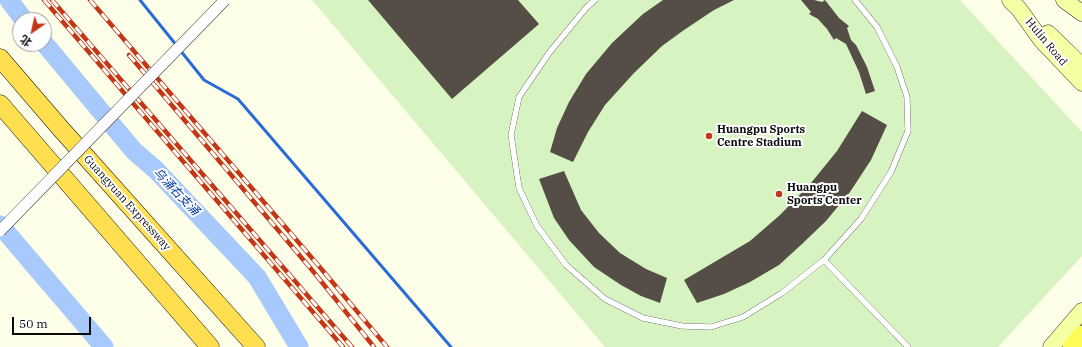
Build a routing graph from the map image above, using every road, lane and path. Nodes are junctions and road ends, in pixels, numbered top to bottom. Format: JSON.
{"nodes":[{"id":1,"x":225,"y":0,"type":"edge"},
{"id":2,"x":595,"y":0,"type":"edge"},
{"id":3,"x":856,"y":0,"type":"edge"},
{"id":4,"x":1064,"y":0,"type":"edge"},
{"id":5,"x":1015,"y":5,"type":"edge"},
{"id":6,"x":1082,"y":13,"type":"edge"},
{"id":7,"x":0,"y":58,"type":"edge"},
{"id":8,"x":1082,"y":66,"type":"edge"},
{"id":9,"x":1082,"y":83,"type":"edge"},
{"id":10,"x":0,"y":104,"type":"edge"},
{"id":11,"x":0,"y":231,"type":"edge"},
{"id":12,"x":824,"y":260,"type":"junction"},
{"id":13,"x":209,"y":295,"type":"junction"},
{"id":14,"x":1082,"y":311,"type":"edge"},
{"id":15,"x":1082,"y":334,"type":"edge"},
{"id":16,"x":206,"y":344,"type":"edge"},
{"id":17,"x":248,"y":347,"type":"edge"},
{"id":18,"x":256,"y":347,"type":"edge"},
{"id":19,"x":908,"y":347,"type":"edge"},
{"id":20,"x":1051,"y":347,"type":"edge"},
{"id":21,"x":1071,"y":347,"type":"edge"}],
"edges":[{"from":1,"to":11,"type":"street","bridge":true},
{"from":2,"to":12,"type":"lane"},
{"from":3,"to":12,"type":"lane"},
{"from":4,"to":6,"type":"main road"},
{"from":5,"to":8,"type":"main road"},
{"from":5,"to":9,"type":"main road","name":"Hulin Road"},
{"from":7,"to":13,"type":"highway","name":"Guangyuan Expressway"},
{"from":10,"to":16,"type":"highway"},
{"from":12,"to":19,"type":"lane"},
{"from":13,"to":17,"type":"highway"},
{"from":13,"to":18,"type":"highway","name":"Guangyuan Expressway"},
{"from":14,"to":20,"type":"main road"},
{"from":15,"to":21,"type":"main road"}]}
